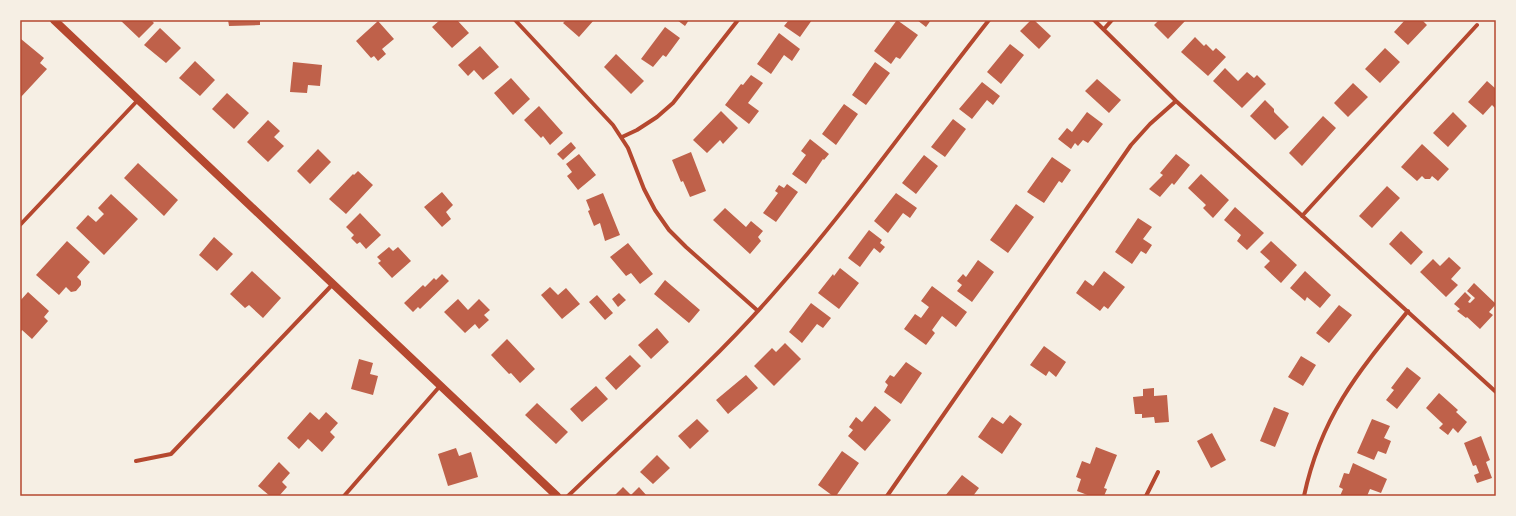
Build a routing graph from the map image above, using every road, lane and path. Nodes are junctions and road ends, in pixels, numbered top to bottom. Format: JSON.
{"nodes":[{"id":1,"x":515,"y":20,"type":"edge"},
{"id":2,"x":738,"y":20,"type":"edge"},
{"id":3,"x":989,"y":20,"type":"edge"},
{"id":4,"x":1094,"y":20,"type":"edge"},
{"id":5,"x":1112,"y":20,"type":"edge"},
{"id":6,"x":59,"y":22,"type":"edge"},
{"id":7,"x":1477,"y":25,"type":"dead end"},
{"id":8,"x":1104,"y":29,"type":"junction"},
{"id":9,"x":138,"y":99,"type":"junction"},
{"id":10,"x":1176,"y":101,"type":"junction"},
{"id":11,"x":622,"y":137,"type":"junction"},
{"id":12,"x":1302,"y":216,"type":"junction"},
{"id":13,"x":20,"y":225,"type":"edge"},
{"id":14,"x":332,"y":285,"type":"junction"},
{"id":15,"x":758,"y":311,"type":"junction"},
{"id":16,"x":1408,"y":311,"type":"junction"},
{"id":17,"x":440,"y":386,"type":"junction"},
{"id":18,"x":1496,"y":392,"type":"edge"},
{"id":19,"x":136,"y":461,"type":"dead end"},
{"id":20,"x":1158,"y":472,"type":"dead end"},
{"id":21,"x":344,"y":496,"type":"edge"},
{"id":22,"x":557,"y":496,"type":"edge"},
{"id":23,"x":568,"y":496,"type":"edge"},
{"id":24,"x":887,"y":496,"type":"edge"},
{"id":25,"x":1146,"y":496,"type":"edge"},
{"id":26,"x":1304,"y":496,"type":"edge"}],
"edges":[{"from":1,"to":11,"type":"street"},
{"from":2,"to":11,"type":"street"},
{"from":3,"to":15,"type":"street"},
{"from":4,"to":8,"type":"street"},
{"from":5,"to":8,"type":"street"},
{"from":6,"to":9,"type":"main road"},
{"from":7,"to":12,"type":"street"},
{"from":8,"to":10,"type":"street"},
{"from":9,"to":13,"type":"street"},
{"from":9,"to":14,"type":"main road"},
{"from":10,"to":12,"type":"street"},
{"from":10,"to":24,"type":"street"},
{"from":11,"to":15,"type":"street"},
{"from":12,"to":16,"type":"street"},
{"from":14,"to":17,"type":"main road"},
{"from":14,"to":19,"type":"street"},
{"from":15,"to":23,"type":"street"},
{"from":16,"to":18,"type":"street"},
{"from":16,"to":26,"type":"street"},
{"from":17,"to":21,"type":"street"},
{"from":17,"to":22,"type":"main road"},
{"from":20,"to":25,"type":"street"}]}
